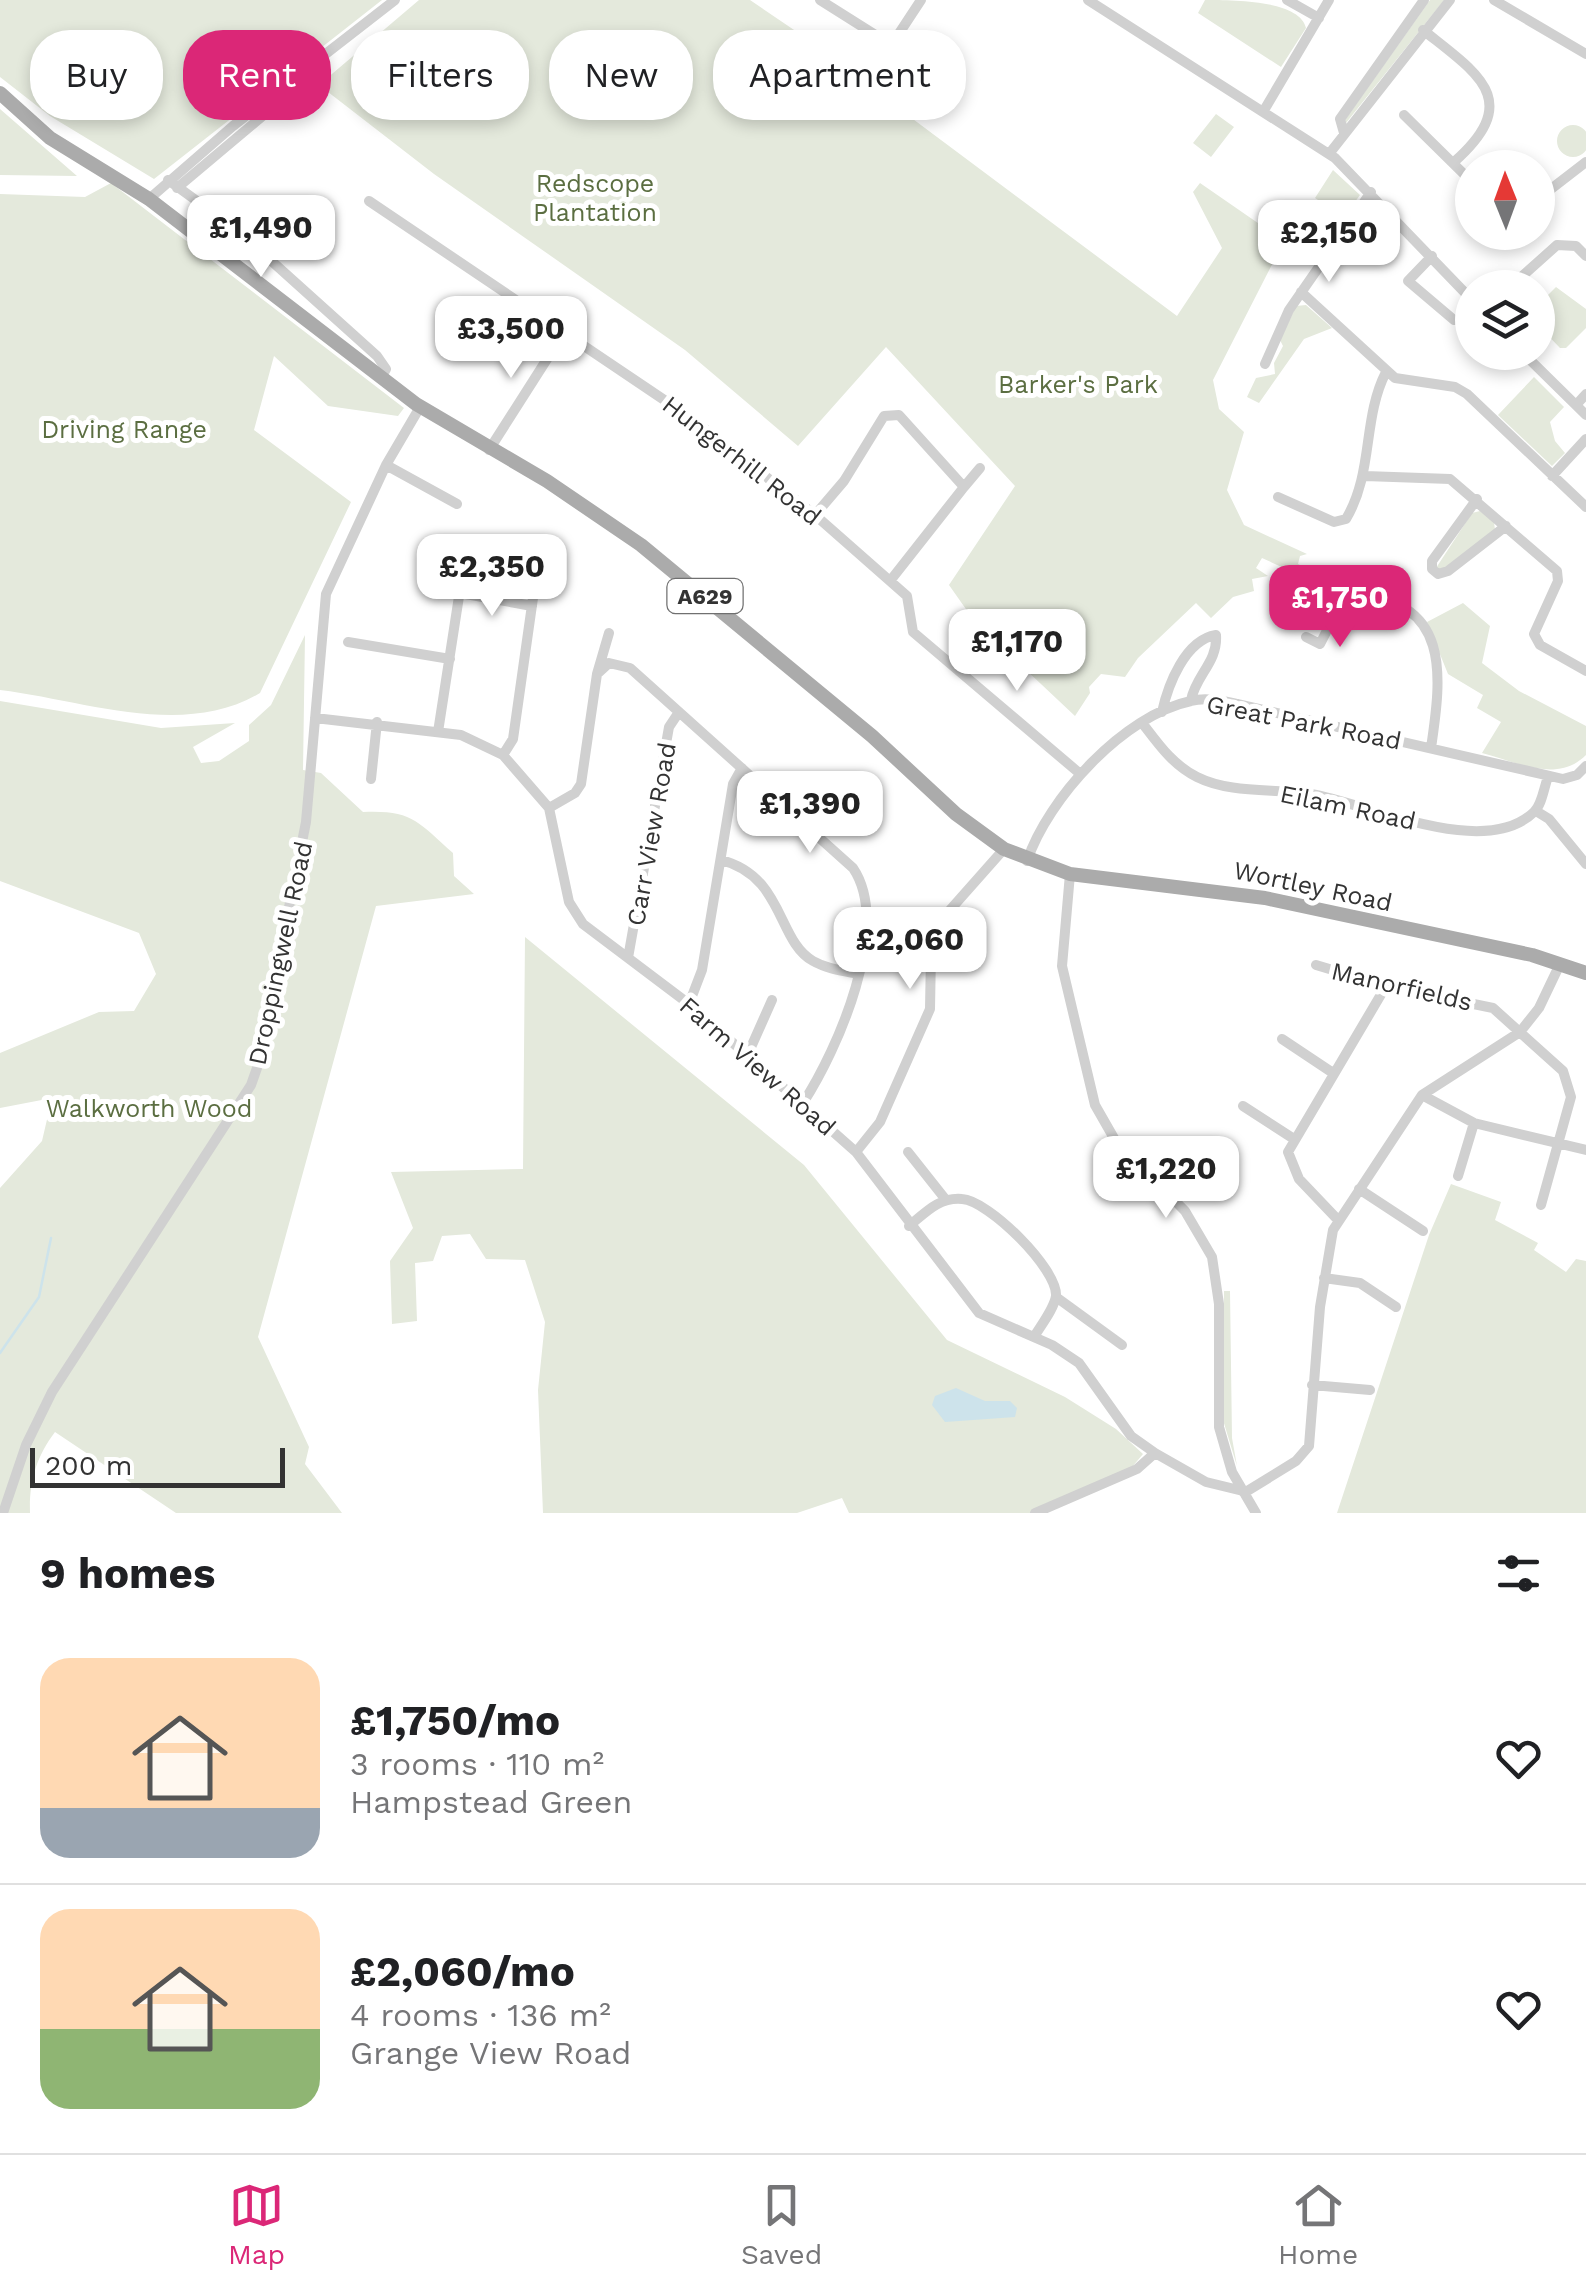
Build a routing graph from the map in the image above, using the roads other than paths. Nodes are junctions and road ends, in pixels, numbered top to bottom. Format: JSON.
{"nodes":[{"id":1,"x":394,"y":0,"type":"edge"},
{"id":2,"x":820,"y":0,"type":"edge"},
{"id":3,"x":921,"y":0,"type":"edge"},
{"id":4,"x":1088,"y":0,"type":"edge"},
{"id":5,"x":1287,"y":0,"type":"edge"},
{"id":6,"x":1330,"y":0,"type":"edge"},
{"id":7,"x":1450,"y":0,"type":"edge"},
{"id":8,"x":1494,"y":0,"type":"edge"},
{"id":9,"x":1422,"y":1,"type":"edge"},
{"id":10,"x":1319,"y":18,"type":"junction"},
{"id":11,"x":1423,"y":30,"type":"junction"},
{"id":12,"x":1586,"y":54,"type":"edge"},
{"id":13,"x":0,"y":93,"type":"edge"},
{"id":14,"x":1263,"y":112,"type":"junction"},
{"id":15,"x":1404,"y":115,"type":"dead end"},
{"id":16,"x":1344,"y":133,"type":"junction"},
{"id":17,"x":1328,"y":154,"type":"junction"},
{"id":18,"x":1454,"y":162,"type":"joint"},
{"id":19,"x":1586,"y":162,"type":"edge"},
{"id":20,"x":172,"y":184,"type":"junction"},
{"id":21,"x":1555,"y":185,"type":"edge"},
{"id":22,"x":1372,"y":192,"type":"junction"},
{"id":23,"x":149,"y":199,"type":"junction"},
{"id":24,"x":369,"y":202,"type":"dead end"},
{"id":25,"x":1432,"y":256,"type":"junction"},
{"id":26,"x":1586,"y":256,"type":"edge"},
{"id":27,"x":1530,"y":270,"type":"edge"},
{"id":28,"x":1455,"y":281,"type":"edge"},
{"id":29,"x":1301,"y":292,"type":"junction"},
{"id":30,"x":1454,"y":320,"type":"dead end"},
{"id":31,"x":563,"y":334,"type":"junction"},
{"id":32,"x":1265,"y":364,"type":"dead end"},
{"id":33,"x":1540,"y":370,"type":"edge"},
{"id":34,"x":1386,"y":372,"type":"junction"},
{"id":35,"x":381,"y":378,"type":"junction"},
{"id":36,"x":1586,"y":394,"type":"edge"},
{"id":37,"x":1576,"y":405,"type":"junction"},
{"id":38,"x":420,"y":407,"type":"junction"},
{"id":39,"x":1586,"y":416,"type":"edge"},
{"id":40,"x":1586,"y":439,"type":"edge"},
{"id":41,"x":489,"y":450,"type":"junction"},
{"id":42,"x":386,"y":465,"type":"junction"},
{"id":43,"x":980,"y":468,"type":"dead end"},
{"id":44,"x":1366,"y":476,"type":"junction"},
{"id":45,"x":1552,"y":476,"type":"junction"},
{"id":46,"x":964,"y":486,"type":"junction"},
{"id":47,"x":1278,"y":497,"type":"dead end"},
{"id":48,"x":1477,"y":499,"type":"junction"},
{"id":49,"x":458,"y":504,"type":"dead end"},
{"id":50,"x":1586,"y":507,"type":"edge"},
{"id":51,"x":815,"y":515,"type":"junction"},
{"id":52,"x":1506,"y":526,"type":"junction"},
{"id":53,"x":462,"y":577,"type":"dead end"},
{"id":54,"x":890,"y":581,"type":"junction"},
{"id":55,"x":460,"y":593,"type":"junction"},
{"id":56,"x":609,"y":633,"type":"dead end"},
{"id":57,"x":1306,"y":637,"type":"dead end"},
{"id":58,"x":348,"y":642,"type":"dead end"},
{"id":59,"x":450,"y":659,"type":"junction"},
{"id":60,"x":1586,"y":671,"type":"edge"},
{"id":61,"x":598,"y":674,"type":"junction"},
{"id":62,"x":1192,"y":700,"type":"junction"},
{"id":63,"x":679,"y":712,"type":"junction"},
{"id":64,"x":1162,"y":712,"type":"junction"},
{"id":65,"x":315,"y":718,"type":"junction"},
{"id":66,"x":377,"y":722,"type":"junction"},
{"id":67,"x":1143,"y":724,"type":"junction"},
{"id":68,"x":438,"y":732,"type":"junction"},
{"id":69,"x":1431,"y":748,"type":"junction"},
{"id":70,"x":504,"y":754,"type":"junction"},
{"id":71,"x":1586,"y":766,"type":"edge"},
{"id":72,"x":742,"y":768,"type":"junction"},
{"id":73,"x":1078,"y":772,"type":"junction"},
{"id":74,"x":1548,"y":776,"type":"junction"},
{"id":75,"x":371,"y":779,"type":"dead end"},
{"id":76,"x":549,"y":808,"type":"junction"},
{"id":77,"x":1536,"y":810,"type":"junction"},
{"id":78,"x":1004,"y":849,"type":"junction"},
{"id":79,"x":721,"y":860,"type":"junction"},
{"id":80,"x":1027,"y":861,"type":"junction"},
{"id":81,"x":1586,"y":864,"type":"edge"},
{"id":82,"x":1070,"y":874,"type":"junction"},
{"id":83,"x":869,"y":912,"type":"junction"},
{"id":84,"x":931,"y":952,"type":"junction"},
{"id":85,"x":628,"y":958,"type":"junction"},
{"id":86,"x":1560,"y":964,"type":"junction"},
{"id":87,"x":1316,"y":965,"type":"dead end"},
{"id":88,"x":1586,"y":973,"type":"edge"},
{"id":89,"x":859,"y":974,"type":"junction"},
{"id":90,"x":1386,"y":986,"type":"junction"},
{"id":91,"x":772,"y":1000,"type":"dead end"},
{"id":92,"x":689,"y":1004,"type":"junction"},
{"id":93,"x":1520,"y":1032,"type":"junction"},
{"id":94,"x":1282,"y":1039,"type":"dead end"},
{"id":95,"x":748,"y":1054,"type":"junction"},
{"id":96,"x":1333,"y":1073,"type":"junction"},
{"id":97,"x":1422,"y":1096,"type":"junction"},
{"id":98,"x":803,"y":1103,"type":"junction"},
{"id":99,"x":1243,"y":1106,"type":"dead end"},
{"id":100,"x":1474,"y":1123,"type":"junction"},
{"id":101,"x":1294,"y":1139,"type":"junction"},
{"id":102,"x":1559,"y":1145,"type":"junction"},
{"id":103,"x":1586,"y":1150,"type":"edge"},
{"id":104,"x":856,"y":1152,"type":"junction"},
{"id":105,"x":913,"y":1154,"type":"dead end"},
{"id":106,"x":1458,"y":1176,"type":"dead end"},
{"id":107,"x":1360,"y":1189,"type":"junction"},
{"id":108,"x":946,"y":1200,"type":"junction"},
{"id":109,"x":1542,"y":1205,"type":"dead end"},
{"id":110,"x":1339,"y":1221,"type":"junction"},
{"id":111,"x":909,"y":1226,"type":"junction"},
{"id":112,"x":1424,"y":1231,"type":"dead end"},
{"id":113,"x":1324,"y":1278,"type":"junction"},
{"id":114,"x":1056,"y":1297,"type":"junction"},
{"id":115,"x":1396,"y":1307,"type":"dead end"},
{"id":116,"x":1118,"y":1322,"type":"dead end"},
{"id":117,"x":1109,"y":1335,"type":"junction"},
{"id":118,"x":1034,"y":1337,"type":"junction"},
{"id":119,"x":1122,"y":1344,"type":"dead end"},
{"id":120,"x":1312,"y":1384,"type":"junction"},
{"id":121,"x":1370,"y":1390,"type":"dead end"},
{"id":122,"x":1155,"y":1453,"type":"junction"},
{"id":123,"x":1232,"y":1472,"type":"junction"},
{"id":124,"x":1196,"y":1476,"type":"junction"},
{"id":125,"x":1244,"y":1492,"type":"junction"},
{"id":126,"x":4,"y":1513,"type":"edge"},
{"id":127,"x":1035,"y":1513,"type":"edge"},
{"id":128,"x":1256,"y":1513,"type":"edge"}],
"edges":[{"from":1,"to":20,"type":"street"},
{"from":2,"to":3,"type":"street"},
{"from":4,"to":14,"type":"street"},
{"from":5,"to":10,"type":"street"},
{"from":6,"to":10,"type":"street"},
{"from":7,"to":11,"type":"street"},
{"from":8,"to":12,"type":"street"},
{"from":9,"to":16,"type":"street"},
{"from":10,"to":14,"type":"street"},
{"from":11,"to":16,"type":"street"},
{"from":11,"to":18,"type":"street"},
{"from":13,"to":23,"type":"main road","number":"A629"},
{"from":14,"to":17,"type":"street"},
{"from":15,"to":18,"type":"street"},
{"from":16,"to":17,"type":"street"},
{"from":17,"to":22,"type":"street"},
{"from":19,"to":21,"type":"street"},
{"from":20,"to":23,"type":"street"},
{"from":20,"to":35,"type":"street"},
{"from":22,"to":25,"type":"street"},
{"from":22,"to":29,"type":"street"},
{"from":23,"to":35,"type":"main road","number":"A629"},
{"from":24,"to":31,"type":"street","name":"Hungerhill Road"},
{"from":25,"to":28,"type":"street"},
{"from":25,"to":30,"type":"street"},
{"from":26,"to":27,"type":"street"},
{"from":29,"to":32,"type":"street"},
{"from":29,"to":34,"type":"street"},
{"from":31,"to":41,"type":"street"},
{"from":31,"to":51,"type":"street","name":"Hungerhill Road"},
{"from":33,"to":37,"type":"street"},
{"from":34,"to":44,"type":"street"},
{"from":34,"to":45,"type":"street"},
{"from":35,"to":38,"type":"main road","number":"A629"},
{"from":36,"to":37,"type":"street"},
{"from":37,"to":39,"type":"street"},
{"from":38,"to":41,"type":"main road","number":"A629"},
{"from":38,"to":42,"type":"street","name":"Droppingwell Road"},
{"from":40,"to":45,"type":"street"},
{"from":41,"to":78,"type":"main road","number":"A629"},
{"from":42,"to":49,"type":"street"},
{"from":42,"to":65,"type":"street","name":"Droppingwell Road"},
{"from":43,"to":46,"type":"street"},
{"from":44,"to":47,"type":"street"},
{"from":44,"to":48,"type":"street"},
{"from":45,"to":50,"type":"street"},
{"from":46,"to":51,"type":"street"},
{"from":46,"to":54,"type":"street"},
{"from":48,"to":52,"type":"street"},
{"from":48,"to":52,"type":"street"},
{"from":51,"to":54,"type":"street","name":"Hungerhill Road"},
{"from":52,"to":60,"type":"street"},
{"from":53,"to":55,"type":"street"},
{"from":54,"to":73,"type":"street","name":"Hungerhill Road"},
{"from":55,"to":59,"type":"street"},
{"from":55,"to":70,"type":"street"},
{"from":56,"to":61,"type":"street"},
{"from":57,"to":69,"type":"street"},
{"from":58,"to":59,"type":"street"},
{"from":59,"to":68,"type":"street"},
{"from":61,"to":63,"type":"street"},
{"from":61,"to":76,"type":"street"},
{"from":62,"to":64,"type":"street","name":"Great Park Road"},
{"from":62,"to":64,"type":"street"},
{"from":62,"to":69,"type":"street","name":"Great Park Road"},
{"from":63,"to":72,"type":"street"},
{"from":63,"to":85,"type":"street","name":"Carr View Road"},
{"from":64,"to":67,"type":"street","name":"Great Park Road"},
{"from":65,"to":66,"type":"street","name":"Farm View Road"},
{"from":65,"to":126,"type":"street","name":"Droppingwell Road"},
{"from":66,"to":68,"type":"street","name":"Farm View Road"},
{"from":66,"to":75,"type":"street"},
{"from":67,"to":73,"type":"street","name":"Great Park Road"},
{"from":67,"to":77,"type":"street","name":"Eilam Road"},
{"from":68,"to":70,"type":"street","name":"Farm View Road"},
{"from":69,"to":74,"type":"street","name":"Great Park Road"},
{"from":70,"to":76,"type":"street","name":"Farm View Road"},
{"from":71,"to":74,"type":"street","name":"Great Park Road"},
{"from":72,"to":79,"type":"street"},
{"from":72,"to":83,"type":"street"},
{"from":73,"to":80,"type":"street","name":"Great Park Road"},
{"from":74,"to":77,"type":"street"},
{"from":76,"to":85,"type":"street","name":"Farm View Road"},
{"from":77,"to":81,"type":"street"},
{"from":78,"to":80,"type":"main road","number":"A629"},
{"from":78,"to":84,"type":"street"},
{"from":79,"to":89,"type":"street"},
{"from":79,"to":92,"type":"street"},
{"from":80,"to":82,"type":"main road","name":"Wortley Road","number":"A629"},
{"from":82,"to":86,"type":"main road","name":"Wortley Road","number":"A629"},
{"from":82,"to":123,"type":"street"},
{"from":83,"to":84,"type":"street"},
{"from":83,"to":89,"type":"street"},
{"from":84,"to":104,"type":"street"},
{"from":85,"to":92,"type":"street","name":"Farm View Road"},
{"from":86,"to":88,"type":"main road","name":"Wortley Road","number":"A629"},
{"from":86,"to":93,"type":"street"},
{"from":87,"to":90,"type":"street","name":"Manorfields"},
{"from":89,"to":98,"type":"street"},
{"from":90,"to":93,"type":"street","name":"Manorfields"},
{"from":90,"to":96,"type":"street"},
{"from":91,"to":95,"type":"street"},
{"from":92,"to":95,"type":"street","name":"Farm View Road"},
{"from":93,"to":97,"type":"street"},
{"from":93,"to":102,"type":"street","name":"Manorfields"},
{"from":94,"to":96,"type":"street"},
{"from":95,"to":98,"type":"street","name":"Farm View Road"},
{"from":96,"to":101,"type":"street"},
{"from":97,"to":100,"type":"street"},
{"from":97,"to":107,"type":"street"},
{"from":98,"to":104,"type":"street","name":"Farm View Road"},
{"from":99,"to":101,"type":"street"},
{"from":100,"to":102,"type":"street"},
{"from":100,"to":106,"type":"street"},
{"from":101,"to":110,"type":"street"},
{"from":102,"to":103,"type":"street"},
{"from":102,"to":109,"type":"street","name":"Manorfields"},
{"from":104,"to":111,"type":"street","name":"Farm View Road"},
{"from":105,"to":108,"type":"street"},
{"from":107,"to":110,"type":"street"},
{"from":107,"to":112,"type":"street"},
{"from":108,"to":111,"type":"street"},
{"from":108,"to":114,"type":"street"},
{"from":110,"to":113,"type":"street"},
{"from":111,"to":118,"type":"street","name":"Farm View Road"},
{"from":113,"to":115,"type":"street"},
{"from":113,"to":120,"type":"street"},
{"from":114,"to":117,"type":"street"},
{"from":114,"to":118,"type":"street"},
{"from":116,"to":117,"type":"street"},
{"from":117,"to":119,"type":"street"},
{"from":118,"to":122,"type":"street","name":"Farm View Road"},
{"from":120,"to":121,"type":"street"},
{"from":120,"to":125,"type":"street"},
{"from":122,"to":124,"type":"street","name":"Farm View Road"},
{"from":122,"to":127,"type":"street"},
{"from":123,"to":124,"type":"street"},
{"from":123,"to":125,"type":"street"},
{"from":124,"to":125,"type":"street","name":"Farm View Road"},
{"from":125,"to":128,"type":"street"}]}
